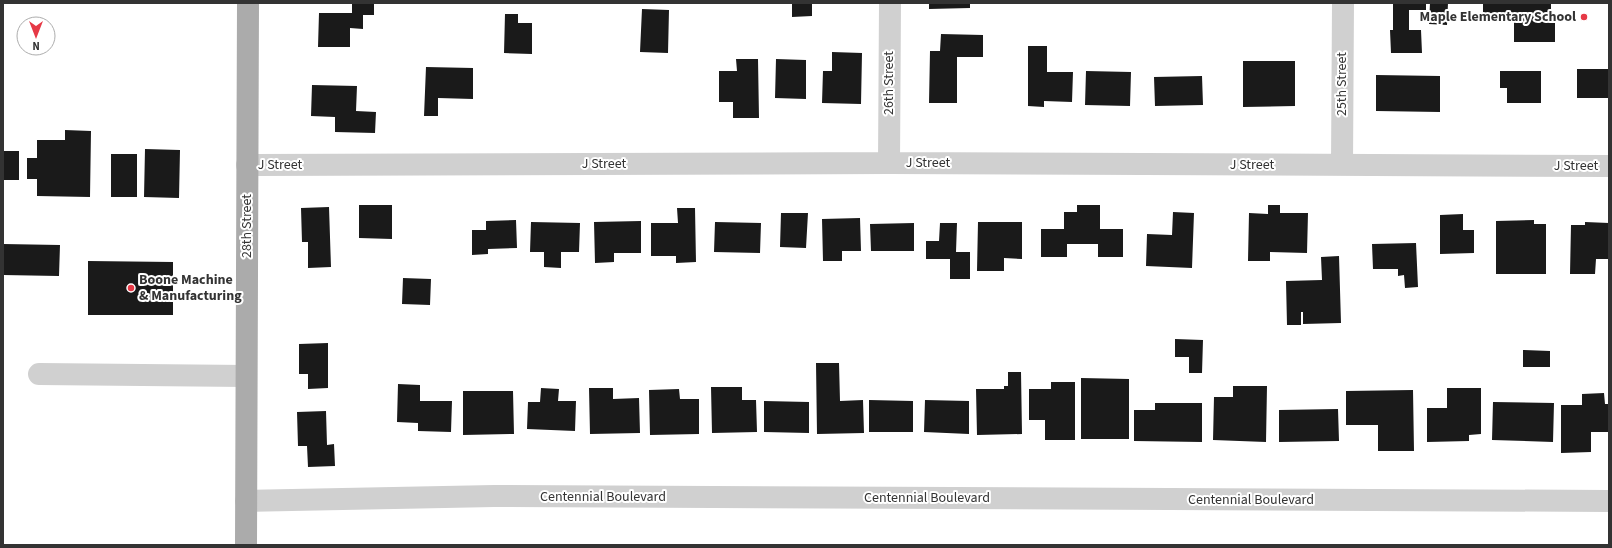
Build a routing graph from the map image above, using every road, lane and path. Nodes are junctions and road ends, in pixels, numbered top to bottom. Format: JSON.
{"nodes":[{"id":1,"x":248,"y":3,"type":"edge"},
{"id":2,"x":890,"y":3,"type":"edge"},
{"id":3,"x":1343,"y":3,"type":"edge"},
{"id":4,"x":889,"y":163,"type":"junction"},
{"id":5,"x":247,"y":165,"type":"junction"},
{"id":6,"x":1342,"y":165,"type":"junction"},
{"id":7,"x":1609,"y":166,"type":"edge"},
{"id":8,"x":39,"y":374,"type":"dead end"},
{"id":9,"x":246,"y":376,"type":"junction"},
{"id":10,"x":246,"y":501,"type":"junction"},
{"id":11,"x":1609,"y":501,"type":"edge"},
{"id":12,"x":246,"y":545,"type":"edge"}],
"edges":[{"from":1,"to":5,"type":"main road","name":"28th Street"},
{"from":2,"to":4,"type":"street","name":"26th Street"},
{"from":3,"to":6,"type":"street","name":"25th Street"},
{"from":4,"to":5,"type":"street","name":"J Street"},
{"from":4,"to":6,"type":"street","name":"J Street"},
{"from":5,"to":9,"type":"main road","name":"28th Street"},
{"from":6,"to":7,"type":"street","name":"J Street"},
{"from":8,"to":9,"type":"street"},
{"from":9,"to":10,"type":"main road","name":"28th Street"},
{"from":10,"to":11,"type":"street","name":"Centennial Boulevard"},
{"from":10,"to":12,"type":"main road","name":"28th Street"}]}
